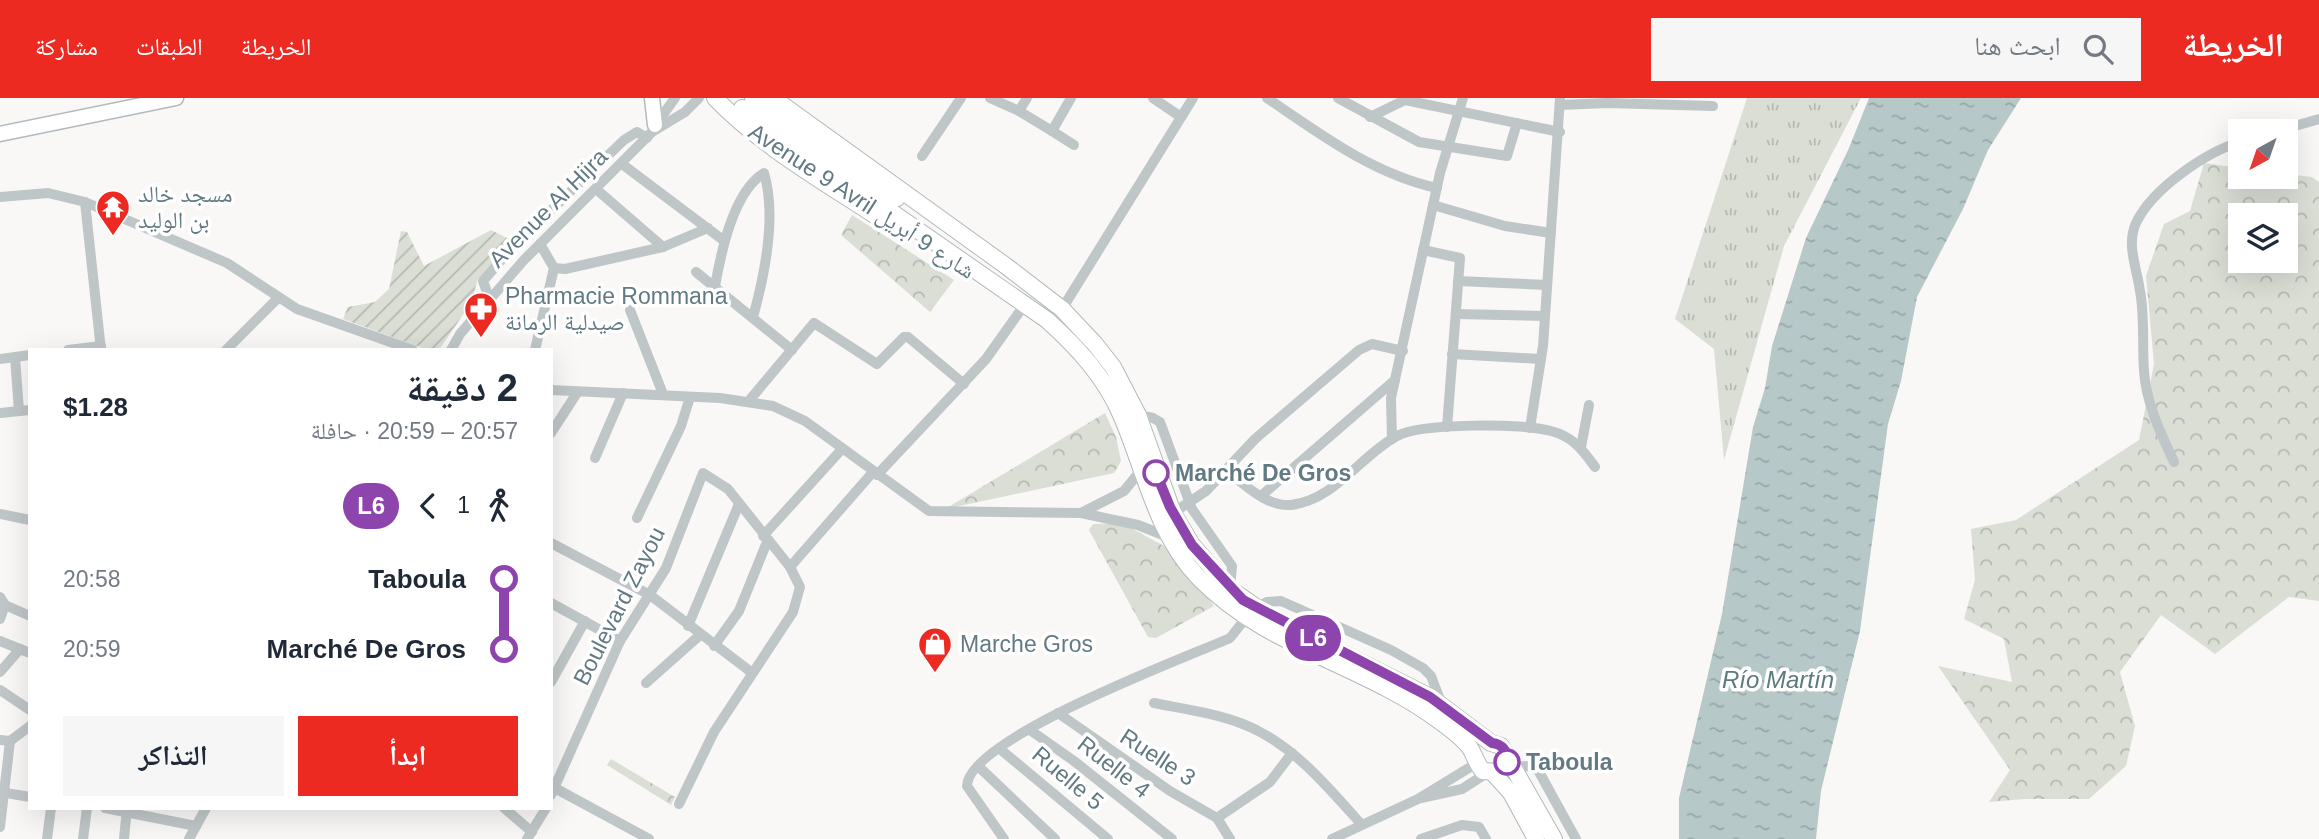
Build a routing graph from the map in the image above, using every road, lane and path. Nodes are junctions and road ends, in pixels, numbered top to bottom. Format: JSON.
{"nodes":[{"id":1,"x":176,"y":98,"type":"edge"},
{"id":2,"x":652,"y":98,"type":"edge"},
{"id":3,"x":675,"y":98,"type":"edge"},
{"id":4,"x":699,"y":98,"type":"edge"},
{"id":5,"x":715,"y":98,"type":"edge"},
{"id":6,"x":773,"y":98,"type":"edge"},
{"id":7,"x":961,"y":98,"type":"edge"},
{"id":8,"x":990,"y":98,"type":"edge"},
{"id":9,"x":1027,"y":98,"type":"edge"},
{"id":10,"x":1071,"y":98,"type":"edge"},
{"id":11,"x":1153,"y":98,"type":"edge"},
{"id":12,"x":1193,"y":98,"type":"edge"},
{"id":13,"x":1267,"y":98,"type":"edge"},
{"id":14,"x":1338,"y":98,"type":"edge"},
{"id":15,"x":1403,"y":99,"type":"edge"},
{"id":16,"x":1596,"y":100,"type":"edge"},
{"id":17,"x":1420,"y":101,"type":"edge"},
{"id":18,"x":1560,"y":102,"type":"edge"},
{"id":19,"x":1672,"y":102,"type":"edge"},
{"id":20,"x":748,"y":103,"type":"edge"},
{"id":21,"x":1461,"y":103,"type":"edge"},
{"id":22,"x":1713,"y":106,"type":"dead end"},
{"id":23,"x":1019,"y":111,"type":"junction"},
{"id":24,"x":1181,"y":117,"type":"junction"},
{"id":25,"x":1370,"y":117,"type":"junction"},
{"id":26,"x":2319,"y":119,"type":"edge"},
{"id":27,"x":1517,"y":122,"type":"junction"},
{"id":28,"x":2298,"y":125,"type":"edge"},
{"id":29,"x":651,"y":131,"type":"junction"},
{"id":30,"x":1052,"y":131,"type":"junction"},
{"id":31,"x":1560,"y":132,"type":"junction"},
{"id":32,"x":0,"y":134,"type":"edge"},
{"id":33,"x":1073,"y":145,"type":"dead end"},
{"id":34,"x":1447,"y":147,"type":"junction"},
{"id":35,"x":2228,"y":148,"type":"edge"},
{"id":36,"x":922,"y":156,"type":"dead end"},
{"id":37,"x":622,"y":164,"type":"junction"},
{"id":38,"x":1437,"y":188,"type":"junction"},
{"id":39,"x":596,"y":189,"type":"junction"},
{"id":40,"x":0,"y":197,"type":"edge"},
{"id":41,"x":85,"y":202,"type":"junction"},
{"id":42,"x":556,"y":205,"type":"junction"},
{"id":43,"x":1433,"y":205,"type":"junction"},
{"id":44,"x":568,"y":217,"type":"junction"},
{"id":45,"x":708,"y":228,"type":"junction"},
{"id":46,"x":1551,"y":233,"type":"junction"},
{"id":47,"x":723,"y":240,"type":"junction"},
{"id":48,"x":540,"y":244,"type":"junction"},
{"id":49,"x":663,"y":247,"type":"junction"},
{"id":50,"x":511,"y":249,"type":"junction"},
{"id":51,"x":1423,"y":250,"type":"junction"},
{"id":52,"x":523,"y":261,"type":"junction"},
{"id":53,"x":1006,"y":266,"type":"junction"},
{"id":54,"x":554,"y":268,"type":"junction"},
{"id":55,"x":696,"y":272,"type":"dead end"},
{"id":56,"x":1458,"y":281,"type":"junction"},
{"id":57,"x":1547,"y":285,"type":"junction"},
{"id":58,"x":715,"y":286,"type":"junction"},
{"id":59,"x":278,"y":298,"type":"junction"},
{"id":60,"x":489,"y":298,"type":"junction"},
{"id":61,"x":1020,"y":301,"type":"junction"},
{"id":62,"x":1062,"y":309,"type":"junction"},
{"id":63,"x":630,"y":310,"type":"dead end"},
{"id":64,"x":1455,"y":314,"type":"junction"},
{"id":65,"x":1545,"y":316,"type":"junction"},
{"id":66,"x":753,"y":317,"type":"junction"},
{"id":67,"x":101,"y":348,"type":"edge"},
{"id":68,"x":228,"y":348,"type":"edge"},
{"id":69,"x":407,"y":348,"type":"edge"},
{"id":70,"x":452,"y":348,"type":"edge"},
{"id":71,"x":535,"y":348,"type":"edge"},
{"id":72,"x":792,"y":349,"type":"junction"},
{"id":73,"x":1403,"y":351,"type":"junction"},
{"id":74,"x":1452,"y":354,"type":"junction"},
{"id":75,"x":28,"y":355,"type":"edge"},
{"id":76,"x":15,"y":357,"type":"junction"},
{"id":77,"x":0,"y":359,"type":"edge"},
{"id":78,"x":1541,"y":359,"type":"junction"},
{"id":79,"x":1395,"y":380,"type":"junction"},
{"id":80,"x":964,"y":384,"type":"junction"},
{"id":81,"x":553,"y":390,"type":"edge"},
{"id":82,"x":577,"y":393,"type":"junction"},
{"id":83,"x":623,"y":393,"type":"junction"},
{"id":84,"x":663,"y":394,"type":"junction"},
{"id":85,"x":690,"y":397,"type":"junction"},
{"id":86,"x":748,"y":402,"type":"junction"},
{"id":87,"x":1589,"y":405,"type":"dead end"},
{"id":88,"x":24,"y":411,"type":"edge"},
{"id":89,"x":0,"y":413,"type":"edge"},
{"id":90,"x":1138,"y":415,"type":"junction"},
{"id":91,"x":1447,"y":427,"type":"junction"},
{"id":92,"x":1530,"y":428,"type":"junction"},
{"id":93,"x":553,"y":430,"type":"edge"},
{"id":94,"x":1392,"y":439,"type":"junction"},
{"id":95,"x":1581,"y":447,"type":"junction"},
{"id":96,"x":842,"y":449,"type":"junction"},
{"id":97,"x":595,"y":458,"type":"dead end"},
{"id":98,"x":2174,"y":462,"type":"dead end"},
{"id":99,"x":1595,"y":467,"type":"dead end"},
{"id":100,"x":1149,"y":471,"type":"junction"},
{"id":101,"x":1227,"y":471,"type":"junction"},
{"id":102,"x":875,"y":473,"type":"junction"},
{"id":103,"x":1261,"y":496,"type":"junction"},
{"id":104,"x":1190,"y":503,"type":"junction"},
{"id":105,"x":739,"y":504,"type":"junction"},
{"id":106,"x":1081,"y":513,"type":"junction"},
{"id":107,"x":1173,"y":513,"type":"junction"},
{"id":108,"x":0,"y":514,"type":"edge"},
{"id":109,"x":637,"y":518,"type":"dead end"},
{"id":110,"x":28,"y":520,"type":"edge"},
{"id":111,"x":765,"y":539,"type":"junction"},
{"id":112,"x":1172,"y":543,"type":"junction"},
{"id":113,"x":553,"y":544,"type":"edge"},
{"id":114,"x":790,"y":567,"type":"junction"},
{"id":115,"x":1230,"y":589,"type":"junction"},
{"id":116,"x":650,"y":595,"type":"junction"},
{"id":117,"x":2,"y":601,"type":"edge"},
{"id":118,"x":553,"y":604,"type":"edge"},
{"id":119,"x":1251,"y":613,"type":"junction"},
{"id":120,"x":28,"y":615,"type":"edge"},
{"id":121,"x":0,"y":619,"type":"edge"},
{"id":122,"x":585,"y":621,"type":"junction"},
{"id":123,"x":688,"y":626,"type":"junction"},
{"id":124,"x":700,"y":635,"type":"junction"},
{"id":125,"x":0,"y":641,"type":"edge"},
{"id":126,"x":620,"y":641,"type":"junction"},
{"id":127,"x":714,"y":646,"type":"junction"},
{"id":128,"x":25,"y":651,"type":"edge"},
{"id":129,"x":0,"y":672,"type":"edge"},
{"id":130,"x":751,"y":672,"type":"junction"},
{"id":131,"x":553,"y":678,"type":"edge"},
{"id":132,"x":646,"y":683,"type":"dead end"},
{"id":133,"x":0,"y":690,"type":"edge"},
{"id":134,"x":1154,"y":703,"type":"dead end"},
{"id":135,"x":28,"y":709,"type":"edge"},
{"id":136,"x":1058,"y":713,"type":"junction"},
{"id":137,"x":28,"y":727,"type":"edge"},
{"id":138,"x":1030,"y":730,"type":"junction"},
{"id":139,"x":5,"y":741,"type":"edge"},
{"id":140,"x":1492,"y":743,"type":"junction"},
{"id":141,"x":1000,"y":749,"type":"junction"},
{"id":142,"x":1292,"y":753,"type":"junction"},
{"id":143,"x":1510,"y":763,"type":"junction"},
{"id":144,"x":979,"y":767,"type":"junction"},
{"id":145,"x":1484,"y":768,"type":"junction"},
{"id":146,"x":553,"y":787,"type":"edge"},
{"id":147,"x":553,"y":790,"type":"edge"},
{"id":148,"x":2,"y":793,"type":"edge"},
{"id":149,"x":28,"y":797,"type":"edge"},
{"id":150,"x":679,"y":804,"type":"dead end"},
{"id":151,"x":51,"y":810,"type":"edge"},
{"id":152,"x":87,"y":810,"type":"edge"},
{"id":153,"x":205,"y":810,"type":"edge"},
{"id":154,"x":506,"y":810,"type":"edge"},
{"id":155,"x":545,"y":810,"type":"edge"},
{"id":156,"x":127,"y":811,"type":"edge"},
{"id":157,"x":163,"y":813,"type":"edge"},
{"id":158,"x":1217,"y":818,"type":"junction"},
{"id":159,"x":196,"y":826,"type":"junction"},
{"id":160,"x":0,"y":827,"type":"edge"},
{"id":161,"x":1356,"y":831,"type":"edge"},
{"id":162,"x":530,"y":835,"type":"edge"},
{"id":163,"x":47,"y":839,"type":"edge"},
{"id":164,"x":83,"y":839,"type":"edge"},
{"id":165,"x":124,"y":839,"type":"edge"},
{"id":166,"x":188,"y":839,"type":"edge"},
{"id":167,"x":649,"y":839,"type":"edge"},
{"id":168,"x":1004,"y":839,"type":"edge"},
{"id":169,"x":1055,"y":839,"type":"edge"},
{"id":170,"x":1108,"y":839,"type":"edge"},
{"id":171,"x":1172,"y":839,"type":"edge"},
{"id":172,"x":1230,"y":839,"type":"edge"},
{"id":173,"x":1332,"y":839,"type":"edge"},
{"id":174,"x":1421,"y":839,"type":"edge"},
{"id":175,"x":1486,"y":839,"type":"edge"},
{"id":176,"x":1536,"y":839,"type":"edge"},
{"id":177,"x":1554,"y":839,"type":"edge"},
{"id":178,"x":1576,"y":839,"type":"edge"}],
"edges":[{"from":1,"to":32,"type":"main road"},
{"from":2,"to":29,"type":"main road"},
{"from":3,"to":29,"type":"street","name":"Avenue Al Hijra"},
{"from":4,"to":29,"type":"street","name":"Avenue Al Hijra"},
{"from":5,"to":61,"type":"highway","name":"Avenue 9 Avril شارع 9 أبريل"},
{"from":6,"to":53,"type":"highway","name":"Avenue 9 Avril شارع 9 أبريل"},
{"from":7,"to":36,"type":"street"},
{"from":8,"to":23,"type":"street"},
{"from":9,"to":23,"type":"street"},
{"from":10,"to":30,"type":"street"},
{"from":11,"to":24,"type":"street"},
{"from":12,"to":24,"type":"street"},
{"from":13,"to":38,"type":"street"},
{"from":14,"to":25,"type":"street"},
{"from":15,"to":17,"type":"street"},
{"from":15,"to":25,"type":"street"},
{"from":16,"to":18,"type":"street"},
{"from":16,"to":19,"type":"street"},
{"from":17,"to":21,"type":"street"},
{"from":18,"to":31,"type":"street"},
{"from":19,"to":22,"type":"street"},
{"from":20,"to":53,"type":"highway","name":"Avenue 9 Avril شارع 9 أبريل"},
{"from":20,"to":61,"type":"highway","name":"Avenue 9 Avril شارع 9 أبريل"},
{"from":21,"to":27,"type":"street"},
{"from":21,"to":34,"type":"street"},
{"from":23,"to":30,"type":"street"},
{"from":24,"to":62,"type":"street"},
{"from":25,"to":34,"type":"street"},
{"from":26,"to":28,"type":"street"},
{"from":27,"to":31,"type":"street"},
{"from":27,"to":34,"type":"street"},
{"from":29,"to":37,"type":"street","name":"Avenue Al Hijra"},
{"from":29,"to":42,"type":"street"},
{"from":30,"to":33,"type":"street"},
{"from":31,"to":46,"type":"street"},
{"from":34,"to":38,"type":"street"},
{"from":35,"to":98,"type":"street"},
{"from":37,"to":39,"type":"street","name":"Avenue Al Hijra"},
{"from":37,"to":45,"type":"street"},
{"from":38,"to":43,"type":"street"},
{"from":39,"to":44,"type":"street","name":"Avenue Al Hijra"},
{"from":39,"to":49,"type":"street"},
{"from":40,"to":41,"type":"street"},
{"from":41,"to":59,"type":"street"},
{"from":41,"to":67,"type":"street"},
{"from":42,"to":44,"type":"street"},
{"from":42,"to":50,"type":"street"},
{"from":43,"to":46,"type":"street"},
{"from":43,"to":51,"type":"street"},
{"from":44,"to":48,"type":"street","name":"Avenue Al Hijra"},
{"from":45,"to":47,"type":"street"},
{"from":45,"to":49,"type":"street"},
{"from":46,"to":57,"type":"street"},
{"from":47,"to":58,"type":"street"},
{"from":47,"to":66,"type":"street"},
{"from":48,"to":52,"type":"street","name":"Avenue Al Hijra"},
{"from":48,"to":54,"type":"street"},
{"from":49,"to":54,"type":"street"},
{"from":50,"to":52,"type":"street"},
{"from":50,"to":60,"type":"street"},
{"from":51,"to":56,"type":"street"},
{"from":51,"to":73,"type":"street"},
{"from":52,"to":60,"type":"street","name":"Avenue Al Hijra"},
{"from":53,"to":62,"type":"highway","name":"Avenue 9 Avril شارع 9 أبريل"},
{"from":54,"to":71,"type":"street"},
{"from":55,"to":58,"type":"street"},
{"from":56,"to":57,"type":"street"},
{"from":56,"to":64,"type":"street"},
{"from":57,"to":65,"type":"street"},
{"from":58,"to":66,"type":"street"},
{"from":59,"to":68,"type":"street"},
{"from":59,"to":69,"type":"street"},
{"from":60,"to":70,"type":"street","name":"Avenue Al Hijra"},
{"from":61,"to":80,"type":"street"},
{"from":61,"to":100,"type":"highway","name":"Avenue 9 Avril شارع 9 أبريل"},
{"from":62,"to":90,"type":"highway","name":"Avenue 9 Avril شارع 9 أبريل"},
{"from":63,"to":84,"type":"street"},
{"from":64,"to":65,"type":"street"},
{"from":64,"to":74,"type":"street"},
{"from":65,"to":78,"type":"street"},
{"from":66,"to":72,"type":"street"},
{"from":72,"to":80,"type":"street"},
{"from":72,"to":86,"type":"street"},
{"from":73,"to":79,"type":"street"},
{"from":73,"to":101,"type":"street"},
{"from":74,"to":78,"type":"street"},
{"from":74,"to":91,"type":"street"},
{"from":75,"to":76,"type":"street"},
{"from":76,"to":77,"type":"street"},
{"from":76,"to":88,"type":"street"},
{"from":78,"to":92,"type":"street"},
{"from":79,"to":94,"type":"street"},
{"from":79,"to":103,"type":"street"},
{"from":80,"to":102,"type":"street"},
{"from":81,"to":82,"type":"street"},
{"from":82,"to":83,"type":"street"},
{"from":82,"to":93,"type":"street"},
{"from":83,"to":84,"type":"street"},
{"from":83,"to":97,"type":"street"},
{"from":84,"to":85,"type":"street"},
{"from":85,"to":86,"type":"street"},
{"from":85,"to":109,"type":"street"},
{"from":86,"to":96,"type":"street"},
{"from":87,"to":95,"type":"street"},
{"from":88,"to":89,"type":"street"},
{"from":90,"to":100,"type":"highway","name":"Avenue 9 Avril شارع 9 أبريل"},
{"from":90,"to":104,"type":"street"},
{"from":91,"to":92,"type":"street"},
{"from":91,"to":94,"type":"street"},
{"from":92,"to":95,"type":"street"},
{"from":94,"to":103,"type":"street"},
{"from":95,"to":99,"type":"street"},
{"from":96,"to":102,"type":"street"},
{"from":96,"to":111,"type":"street"},
{"from":100,"to":106,"type":"street"},
{"from":100,"to":107,"type":"highway"},
{"from":100,"to":112,"type":"highway"},
{"from":101,"to":103,"type":"street"},
{"from":101,"to":104,"type":"street"},
{"from":102,"to":106,"type":"street"},
{"from":102,"to":114,"type":"street"},
{"from":104,"to":107,"type":"street"},
{"from":104,"to":115,"type":"street"},
{"from":105,"to":111,"type":"street"},
{"from":105,"to":116,"type":"street","name":"Boulevard Zayou"},
{"from":105,"to":123,"type":"street"},
{"from":106,"to":112,"type":"street"},
{"from":107,"to":115,"type":"highway"},
{"from":108,"to":110,"type":"street"},
{"from":111,"to":114,"type":"street"},
{"from":111,"to":127,"type":"street"},
{"from":112,"to":119,"type":"highway"},
{"from":113,"to":116,"type":"street"},
{"from":114,"to":130,"type":"street"},
{"from":115,"to":119,"type":"highway"},
{"from":116,"to":123,"type":"street"},
{"from":116,"to":126,"type":"street","name":"Boulevard Zayou"},
{"from":117,"to":120,"type":"street"},
{"from":117,"to":121,"type":"street"},
{"from":118,"to":122,"type":"street"},
{"from":119,"to":136,"type":"street"},
{"from":119,"to":140,"type":"highway"},
{"from":119,"to":145,"type":"highway"},
{"from":122,"to":126,"type":"street"},
{"from":122,"to":131,"type":"street"},
{"from":123,"to":124,"type":"street"},
{"from":124,"to":127,"type":"street"},
{"from":124,"to":132,"type":"street"},
{"from":125,"to":128,"type":"street"},
{"from":126,"to":146,"type":"street","name":"Boulevard Zayou"},
{"from":127,"to":130,"type":"street"},
{"from":128,"to":129,"type":"street"},
{"from":130,"to":150,"type":"street"},
{"from":133,"to":135,"type":"street"},
{"from":134,"to":142,"type":"street"},
{"from":136,"to":138,"type":"street"},
{"from":136,"to":158,"type":"street","name":"Ruelle 3"},
{"from":137,"to":139,"type":"street"},
{"from":138,"to":141,"type":"street"},
{"from":138,"to":171,"type":"street","name":"Ruelle 4"},
{"from":139,"to":148,"type":"street"},
{"from":140,"to":143,"type":"highway"},
{"from":140,"to":145,"type":"highway"},
{"from":141,"to":144,"type":"street"},
{"from":141,"to":170,"type":"street","name":"Ruelle 5"},
{"from":142,"to":158,"type":"street"},
{"from":142,"to":161,"type":"street"},
{"from":143,"to":145,"type":"highway"},
{"from":143,"to":177,"type":"highway"},
{"from":143,"to":178,"type":"street"},
{"from":144,"to":168,"type":"street"},
{"from":144,"to":169,"type":"street"},
{"from":145,"to":161,"type":"street"},
{"from":145,"to":176,"type":"highway"},
{"from":147,"to":167,"type":"street"},
{"from":148,"to":149,"type":"street"},
{"from":148,"to":160,"type":"street"},
{"from":151,"to":163,"type":"street"},
{"from":152,"to":164,"type":"street"},
{"from":153,"to":159,"type":"street"},
{"from":154,"to":162,"type":"street"},
{"from":155,"to":162,"type":"street"},
{"from":156,"to":157,"type":"street"},
{"from":156,"to":165,"type":"street"},
{"from":157,"to":159,"type":"street"},
{"from":158,"to":172,"type":"street","name":"Ruelle 3"},
{"from":159,"to":166,"type":"street"},
{"from":161,"to":173,"type":"street"},
{"from":174,"to":175,"type":"street"}]}
